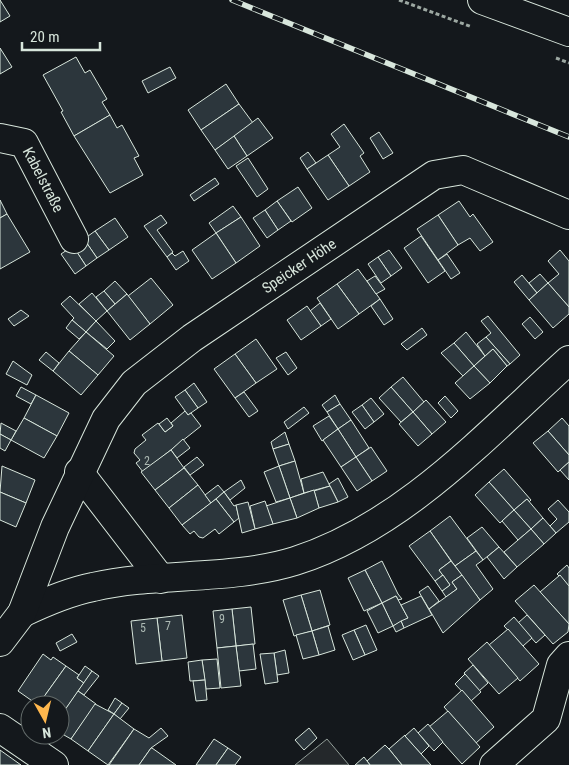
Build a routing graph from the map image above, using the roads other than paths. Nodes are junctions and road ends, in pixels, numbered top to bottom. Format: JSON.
{"nodes":[{"id":1,"x":482,"y":0,"type":"edge"},
{"id":2,"x":569,"y":32,"type":"edge"},
{"id":3,"x":0,"y":138,"type":"edge"},
{"id":4,"x":569,"y":215,"type":"edge"},
{"id":5,"x":74,"y":239,"type":"dead end"},
{"id":6,"x":569,"y":360,"type":"edge"},
{"id":7,"x":79,"y":472,"type":"junction"},
{"id":8,"x":161,"y":579,"type":"junction"},
{"id":9,"x":22,"y":613,"type":"junction"},
{"id":10,"x":0,"y":642,"type":"edge"},
{"id":11,"x":569,"y":656,"type":"edge"},
{"id":12,"x":0,"y":728,"type":"edge"},
{"id":13,"x":54,"y":765,"type":"edge"},
{"id":14,"x":494,"y":765,"type":"edge"}],
"edges":[{"from":1,"to":2,"type":"street"},
{"from":3,"to":5,"type":"street","name":"Kabelstraße"},
{"from":4,"to":7,"type":"street","name":"Speicker Höhe"},
{"from":6,"to":8,"type":"street","name":"Speicker Höhe"},
{"from":7,"to":8,"type":"street"},
{"from":7,"to":9,"type":"street","name":"Speicker Höhe"},
{"from":8,"to":9,"type":"street","name":"Speicker Höhe"},
{"from":9,"to":10,"type":"street","name":"Speicker Höhe"},
{"from":11,"to":14,"type":"street"},
{"from":12,"to":13,"type":"street"}]}
